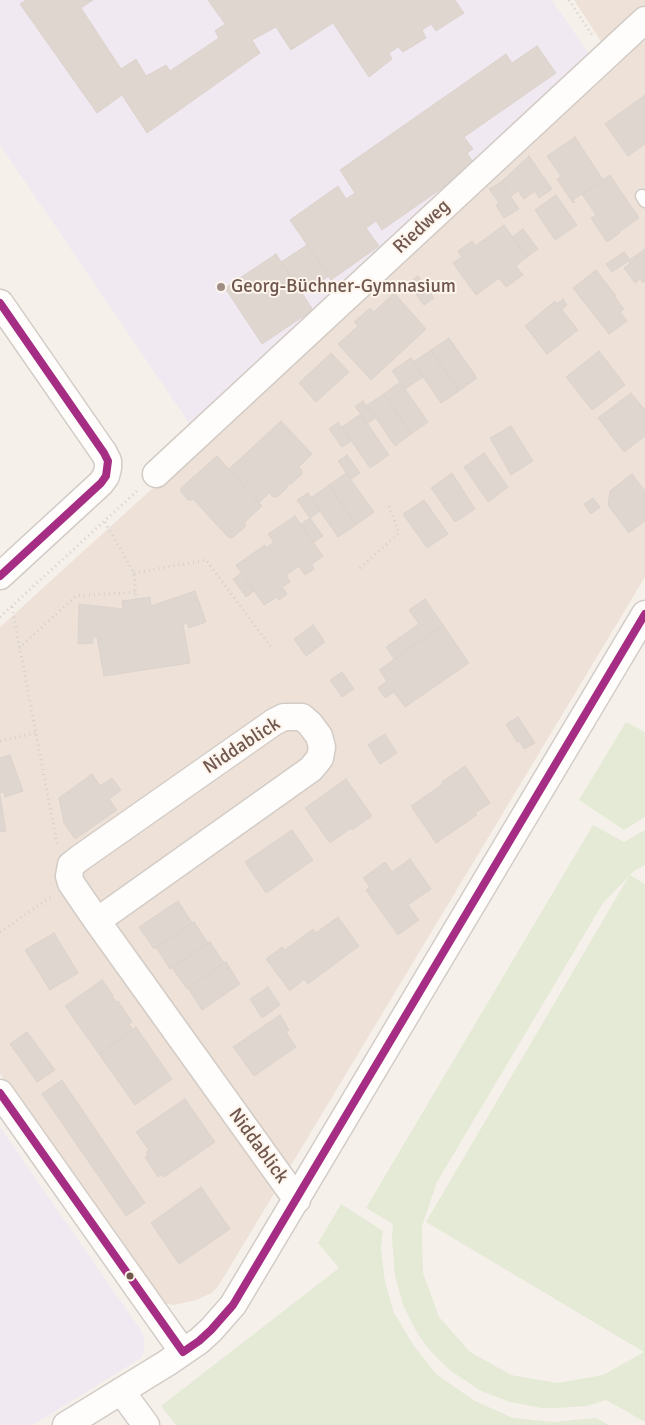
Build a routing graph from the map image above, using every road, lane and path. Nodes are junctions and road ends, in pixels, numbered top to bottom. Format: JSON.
{"nodes":[{"id":1,"x":569,"y":0,"type":"edge"},
{"id":2,"x":645,"y":20,"type":"edge"},
{"id":3,"x":607,"y":56,"type":"junction"},
{"id":4,"x":0,"y":303,"type":"edge"},
{"id":5,"x":156,"y":474,"type":"joint"},
{"id":6,"x":388,"y":504,"type":"dead end"},
{"id":7,"x":105,"y":522,"type":"junction"},
{"id":8,"x":360,"y":568,"type":"dead end"},
{"id":9,"x":134,"y":573,"type":"junction"},
{"id":10,"x":0,"y":576,"type":"edge"},
{"id":11,"x":136,"y":592,"type":"junction"},
{"id":12,"x":136,"y":599,"type":"dead end"},
{"id":13,"x":12,"y":607,"type":"junction"},
{"id":14,"x":645,"y":614,"type":"edge"},
{"id":15,"x":0,"y":617,"type":"edge"},
{"id":16,"x":271,"y":647,"type":"dead end"},
{"id":17,"x":19,"y":648,"type":"junction"},
{"id":18,"x":36,"y":733,"type":"junction"},
{"id":19,"x":0,"y":741,"type":"edge"},
{"id":20,"x":71,"y":874,"type":"junction"},
{"id":21,"x":97,"y":921,"type":"junction"},
{"id":22,"x":0,"y":932,"type":"edge"},
{"id":23,"x":0,"y":1093,"type":"edge"},
{"id":24,"x":297,"y":1200,"type":"junction"},
{"id":25,"x":183,"y":1352,"type":"junction"},
{"id":26,"x":120,"y":1391,"type":"junction"},
{"id":27,"x":66,"y":1425,"type":"edge"},
{"id":28,"x":146,"y":1425,"type":"edge"}],
"edges":[{"from":1,"to":3,"type":"path"},
{"from":2,"to":3,"type":"street","name":"Riedweg"},
{"from":3,"to":5,"type":"street","name":"Riedweg"},
{"from":4,"to":10,"type":"street"},
{"from":5,"to":7,"type":"path"},
{"from":6,"to":8,"type":"path"},
{"from":7,"to":9,"type":"path"},
{"from":7,"to":13,"type":"path"},
{"from":9,"to":11,"type":"path"},
{"from":9,"to":16,"type":"path"},
{"from":11,"to":12,"type":"path"},
{"from":11,"to":17,"type":"path"},
{"from":13,"to":15,"type":"path"},
{"from":13,"to":17,"type":"path"},
{"from":14,"to":24,"type":"street"},
{"from":17,"to":18,"type":"path"},
{"from":18,"to":19,"type":"path"},
{"from":18,"to":20,"type":"path"},
{"from":20,"to":21,"type":"street","name":"Niddablick"},
{"from":20,"to":21,"type":"street","name":"Niddablick"},
{"from":20,"to":22,"type":"path"},
{"from":21,"to":24,"type":"street","name":"Niddablick"},
{"from":23,"to":25,"type":"street"},
{"from":24,"to":25,"type":"street"},
{"from":25,"to":26,"type":"street"},
{"from":26,"to":27,"type":"street"},
{"from":26,"to":28,"type":"street"}]}
